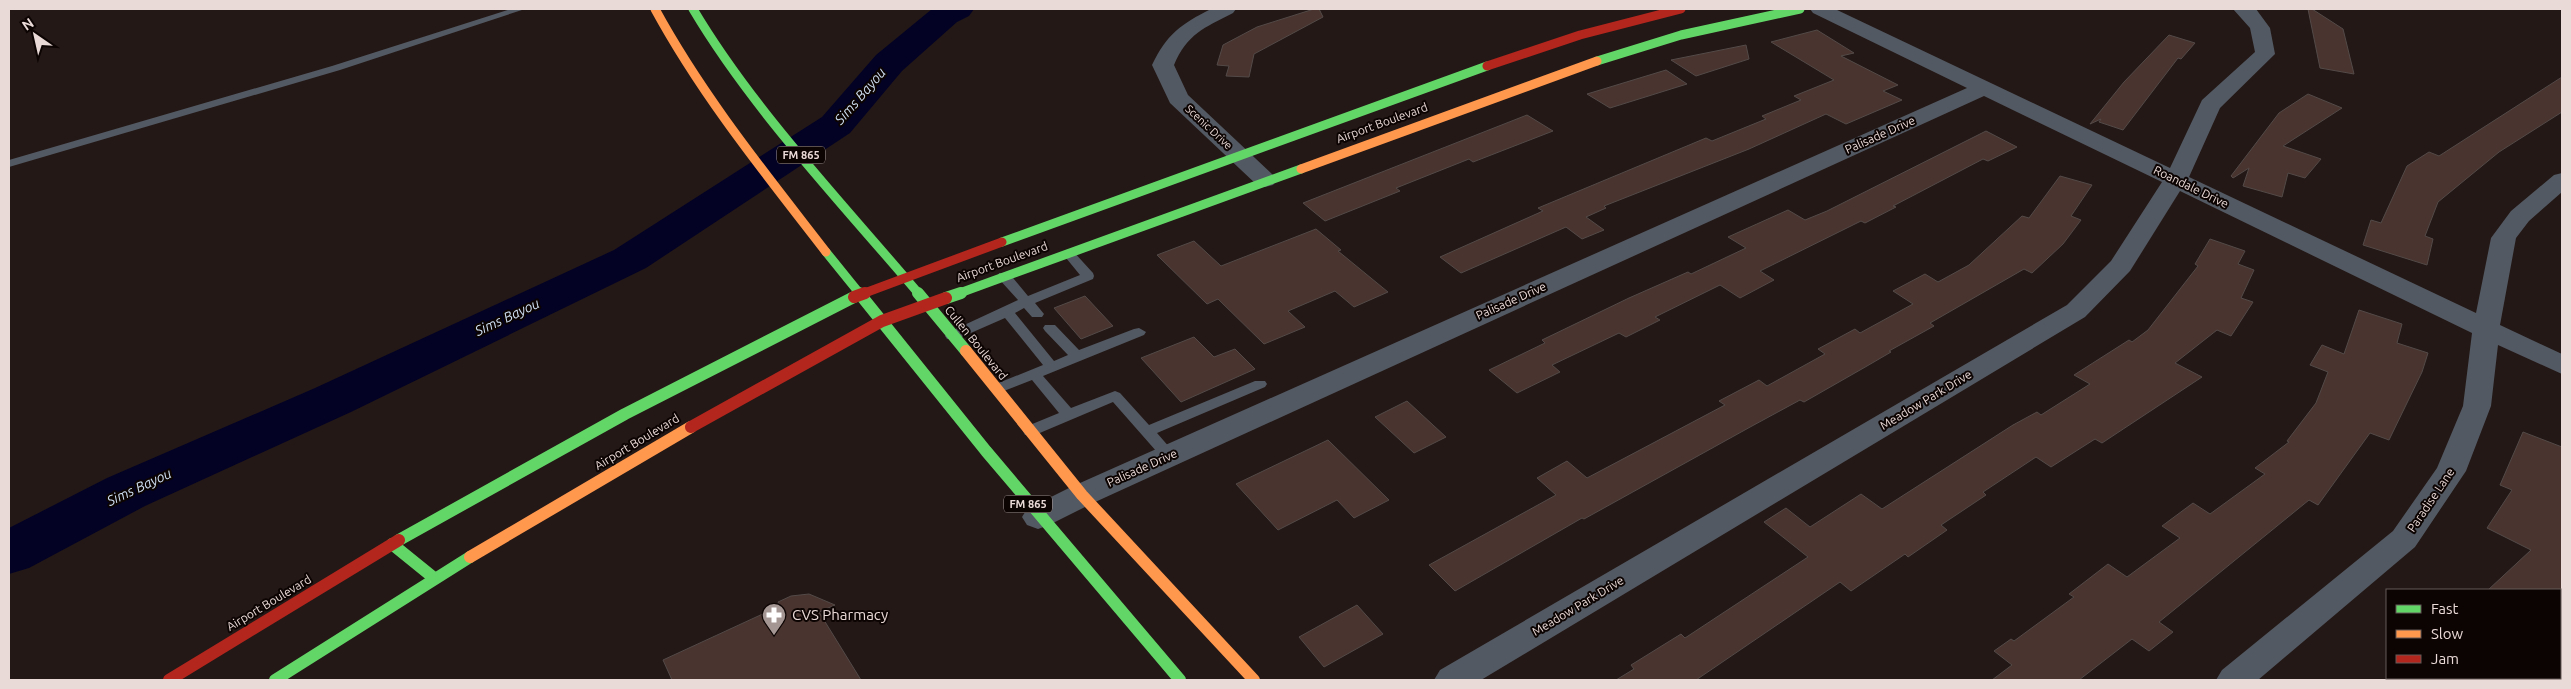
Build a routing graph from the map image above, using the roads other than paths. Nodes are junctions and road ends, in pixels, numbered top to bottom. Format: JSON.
{"nodes":[{"id":1,"x":520,"y":9,"type":"edge"},
{"id":2,"x":655,"y":9,"type":"edge"},
{"id":3,"x":693,"y":9,"type":"edge"},
{"id":4,"x":1226,"y":9,"type":"edge"},
{"id":5,"x":1681,"y":9,"type":"edge"},
{"id":6,"x":1800,"y":9,"type":"edge"},
{"id":7,"x":1820,"y":9,"type":"edge"},
{"id":8,"x":2243,"y":9,"type":"edge"},
{"id":9,"x":1509,"y":58,"type":"junction"},
{"id":10,"x":1534,"y":74,"type":"junction"},
{"id":11,"x":1985,"y":88,"type":"junction"},
{"id":12,"x":1239,"y":156,"type":"junction"},
{"id":13,"x":9,"y":164,"type":"edge"},
{"id":14,"x":2176,"y":179,"type":"junction"},
{"id":15,"x":1265,"y":180,"type":"junction"},
{"id":16,"x":2562,"y":180,"type":"edge"},
{"id":17,"x":1068,"y":253,"type":"junction"},
{"id":18,"x":1004,"y":276,"type":"junction"},
{"id":19,"x":906,"y":277,"type":"junction"},
{"id":20,"x":860,"y":294,"type":"junction"},
{"id":21,"x":1025,"y":302,"type":"junction"},
{"id":22,"x":927,"y":304,"type":"junction"},
{"id":23,"x":1007,"y":312,"type":"junction"},
{"id":24,"x":1037,"y":314,"type":"dead end"},
{"id":25,"x":882,"y":322,"type":"junction"},
{"id":26,"x":1050,"y":328,"type":"dead end"},
{"id":27,"x":2486,"y":329,"type":"junction"},
{"id":28,"x":1138,"y":332,"type":"dead end"},
{"id":29,"x":952,"y":336,"type":"junction"},
{"id":30,"x":1077,"y":356,"type":"junction"},
{"id":31,"x":2562,"y":365,"type":"edge"},
{"id":32,"x":1052,"y":367,"type":"junction"},
{"id":33,"x":1034,"y":374,"type":"junction"},
{"id":34,"x":1260,"y":384,"type":"dead end"},
{"id":35,"x":996,"y":389,"type":"junction"},
{"id":36,"x":1069,"y":415,"type":"junction"},
{"id":37,"x":1030,"y":431,"type":"junction"},
{"id":38,"x":1148,"y":432,"type":"junction"},
{"id":39,"x":1169,"y":456,"type":"junction"},
{"id":40,"x":1082,"y":495,"type":"junction"},
{"id":41,"x":1038,"y":517,"type":"junction"},
{"id":42,"x":392,"y":544,"type":"junction"},
{"id":43,"x":434,"y":578,"type":"junction"},
{"id":44,"x":169,"y":680,"type":"edge"},
{"id":45,"x":275,"y":680,"type":"edge"},
{"id":46,"x":1180,"y":680,"type":"edge"},
{"id":47,"x":1254,"y":680,"type":"edge"},
{"id":48,"x":1452,"y":680,"type":"edge"},
{"id":49,"x":2234,"y":680,"type":"edge"}],
"edges":[{"from":1,"to":13,"type":"lane"},
{"from":2,"to":20,"type":"main road","number":"FM 865"},
{"from":3,"to":19,"type":"main road","name":"Cullen Boulevard","number":"FM 865"},
{"from":4,"to":12,"type":"street","name":"Scenic Drive"},
{"from":5,"to":9,"type":"main road","name":"Airport Boulevard"},
{"from":6,"to":10,"type":"main road","name":"Airport Boulevard"},
{"from":7,"to":11,"type":"street","name":"Roandale Drive"},
{"from":8,"to":14,"type":"street","name":"Meadow Park Drive"},
{"from":9,"to":10,"type":"main road"},
{"from":9,"to":12,"type":"main road","name":"Airport Boulevard"},
{"from":10,"to":15,"type":"main road","name":"Airport Boulevard"},
{"from":11,"to":14,"type":"street","name":"Roandale Drive"},
{"from":11,"to":39,"type":"street","name":"Palisade Drive"},
{"from":12,"to":15,"type":"street","name":"Scenic Drive"},
{"from":12,"to":19,"type":"main road","name":"Airport Boulevard"},
{"from":14,"to":27,"type":"street","name":"Roandale Drive"},
{"from":14,"to":48,"type":"street","name":"Meadow Park Drive"},
{"from":15,"to":17,"type":"main road","name":"Airport Boulevard"},
{"from":16,"to":27,"type":"street","name":"Paradise Lane"},
{"from":17,"to":18,"type":"main road","name":"Airport Boulevard"},
{"from":17,"to":21,"type":"lane"},
{"from":18,"to":21,"type":"lane"},
{"from":18,"to":22,"type":"main road","name":"Airport Boulevard"},
{"from":19,"to":20,"type":"main road","name":"Airport Boulevard"},
{"from":19,"to":22,"type":"main road","name":"Cullen Boulevard","number":"FM 865"},
{"from":20,"to":25,"type":"main road","number":"FM 865"},
{"from":20,"to":42,"type":"main road","name":"Airport Boulevard"},
{"from":21,"to":23,"type":"lane"},
{"from":21,"to":24,"type":"lane"},
{"from":22,"to":25,"type":"main road","name":"Airport Boulevard"},
{"from":22,"to":29,"type":"main road","name":"Cullen Boulevard","number":"FM 865"},
{"from":23,"to":29,"type":"lane"},
{"from":23,"to":32,"type":"lane"},
{"from":25,"to":41,"type":"main road","number":"FM 865"},
{"from":25,"to":43,"type":"main road","name":"Airport Boulevard"},
{"from":26,"to":30,"type":"lane"},
{"from":27,"to":31,"type":"street","name":"Roandale Drive"},
{"from":27,"to":49,"type":"street","name":"Paradise Lane"},
{"from":28,"to":30,"type":"lane"},
{"from":29,"to":35,"type":"main road","name":"Cullen Boulevard","number":"FM 865"},
{"from":30,"to":32,"type":"lane"},
{"from":32,"to":33,"type":"lane"},
{"from":33,"to":35,"type":"lane"},
{"from":33,"to":36,"type":"lane"},
{"from":34,"to":38,"type":"lane"},
{"from":35,"to":37,"type":"main road","name":"Cullen Boulevard","number":"FM 865"},
{"from":36,"to":37,"type":"lane"},
{"from":36,"to":38,"type":"lane"},
{"from":37,"to":40,"type":"main road","name":"Cullen Boulevard","number":"FM 865"},
{"from":38,"to":39,"type":"lane"},
{"from":39,"to":40,"type":"street","name":"Palisade Drive"},
{"from":40,"to":41,"type":"street","name":"Palisade Drive"},
{"from":40,"to":47,"type":"main road","name":"Cullen Boulevard","number":"FM 865"},
{"from":41,"to":46,"type":"main road","number":"FM 865"},
{"from":42,"to":43,"type":"main road"},
{"from":42,"to":44,"type":"main road","name":"Airport Boulevard"},
{"from":43,"to":45,"type":"main road","name":"Airport Boulevard"}]}
